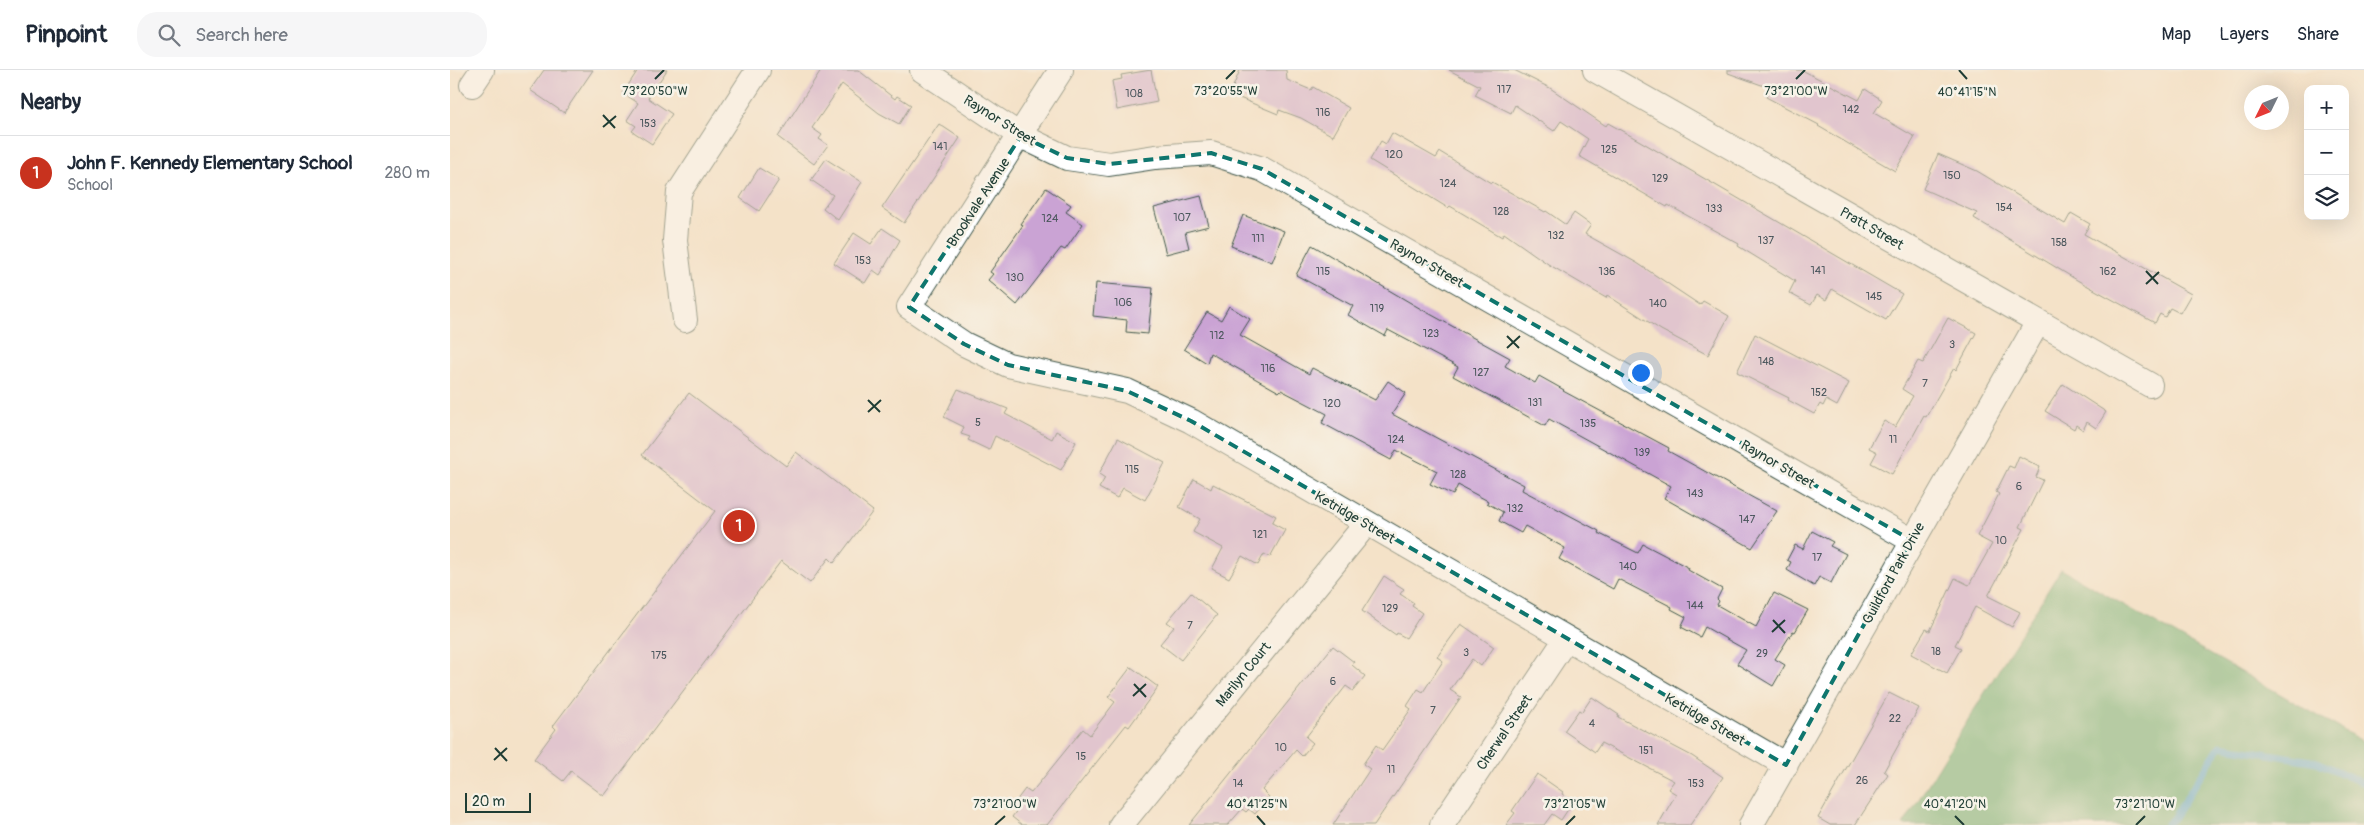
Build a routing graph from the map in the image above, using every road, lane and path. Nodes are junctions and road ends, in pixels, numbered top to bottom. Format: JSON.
{"nodes":[{"id":1,"x":758,"y":70,"type":"edge"},
{"id":2,"x":922,"y":70,"type":"edge"},
{"id":3,"x":1061,"y":70,"type":"edge"},
{"id":4,"x":1595,"y":70,"type":"edge"},
{"id":5,"x":1021,"y":136,"type":"junction"},
{"id":6,"x":909,"y":307,"type":"joint"},
{"id":7,"x":685,"y":320,"type":"dead end"},
{"id":8,"x":2038,"y":322,"type":"junction"},
{"id":9,"x":2150,"y":385,"type":"dead end"},
{"id":10,"x":1366,"y":524,"type":"junction"},
{"id":11,"x":1912,"y":540,"type":"junction"},
{"id":12,"x":1566,"y":639,"type":"junction"},
{"id":13,"x":1786,"y":765,"type":"junction"},
{"id":14,"x":1121,"y":825,"type":"edge"},
{"id":15,"x":1442,"y":825,"type":"edge"},
{"id":16,"x":1751,"y":825,"type":"edge"}],
"edges":[{"from":1,"to":7,"type":"street"},
{"from":2,"to":5,"type":"street","name":"Raynor Street"},
{"from":3,"to":5,"type":"street","name":"Brookvale Avenue"},
{"from":4,"to":8,"type":"street","name":"Pratt Street"},
{"from":5,"to":6,"type":"street","name":"Brookvale Avenue"},
{"from":5,"to":11,"type":"street","name":"Raynor Street"},
{"from":6,"to":10,"type":"street","name":"Ketridge Street"},
{"from":8,"to":9,"type":"street","name":"Pratt Street"},
{"from":8,"to":11,"type":"street","name":"Guildford Park Drive"},
{"from":10,"to":12,"type":"street","name":"Ketridge Street"},
{"from":10,"to":14,"type":"street","name":"Marilyn Court"},
{"from":11,"to":13,"type":"street","name":"Guildford Park Drive"},
{"from":12,"to":13,"type":"street","name":"Ketridge Street"},
{"from":12,"to":15,"type":"street","name":"Cherwal Street"},
{"from":13,"to":16,"type":"street","name":"Guildford Park Drive"}]}
